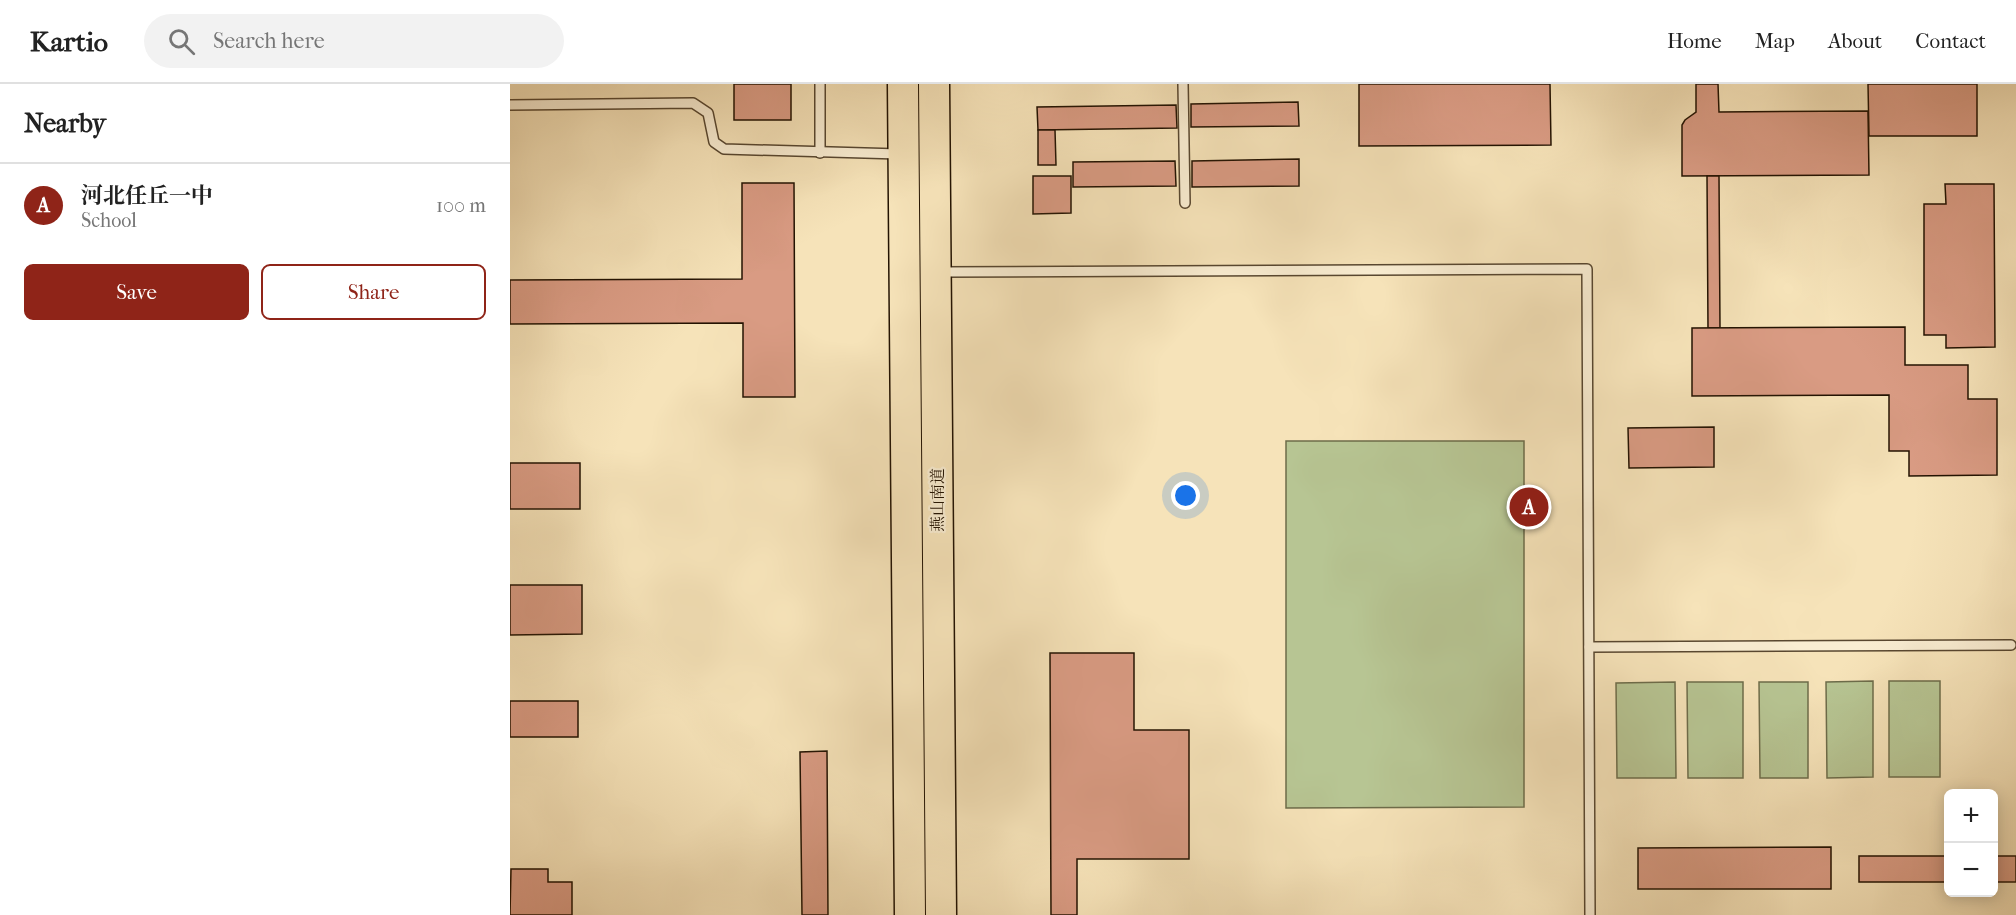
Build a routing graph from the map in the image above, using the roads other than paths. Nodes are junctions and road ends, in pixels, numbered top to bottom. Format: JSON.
{"nodes":[{"id":1,"x":820,"y":84,"type":"edge"},
{"id":2,"x":903,"y":84,"type":"edge"},
{"id":3,"x":934,"y":84,"type":"edge"},
{"id":4,"x":1183,"y":84,"type":"edge"},
{"id":5,"x":510,"y":105,"type":"edge"},
{"id":6,"x":820,"y":153,"type":"junction"},
{"id":7,"x":903,"y":154,"type":"junction"},
{"id":8,"x":1185,"y":203,"type":"dead end"},
{"id":9,"x":935,"y":272,"type":"junction"},
{"id":10,"x":2011,"y":645,"type":"dead end"},
{"id":11,"x":1589,"y":647,"type":"junction"},
{"id":12,"x":910,"y":915,"type":"edge"},
{"id":13,"x":941,"y":915,"type":"edge"},
{"id":14,"x":1590,"y":915,"type":"edge"}],
"edges":[{"from":1,"to":6,"type":"lane"},
{"from":2,"to":7,"type":"main road","name":"燕山南道"},
{"from":3,"to":9,"type":"main road","name":"燕山南道"},
{"from":4,"to":8,"type":"lane"},
{"from":5,"to":6,"type":"lane"},
{"from":6,"to":7,"type":"lane"},
{"from":7,"to":12,"type":"main road","name":"燕山南道"},
{"from":9,"to":11,"type":"lane"},
{"from":9,"to":13,"type":"main road","name":"燕山南道"},
{"from":10,"to":11,"type":"lane"},
{"from":11,"to":14,"type":"lane"}]}
